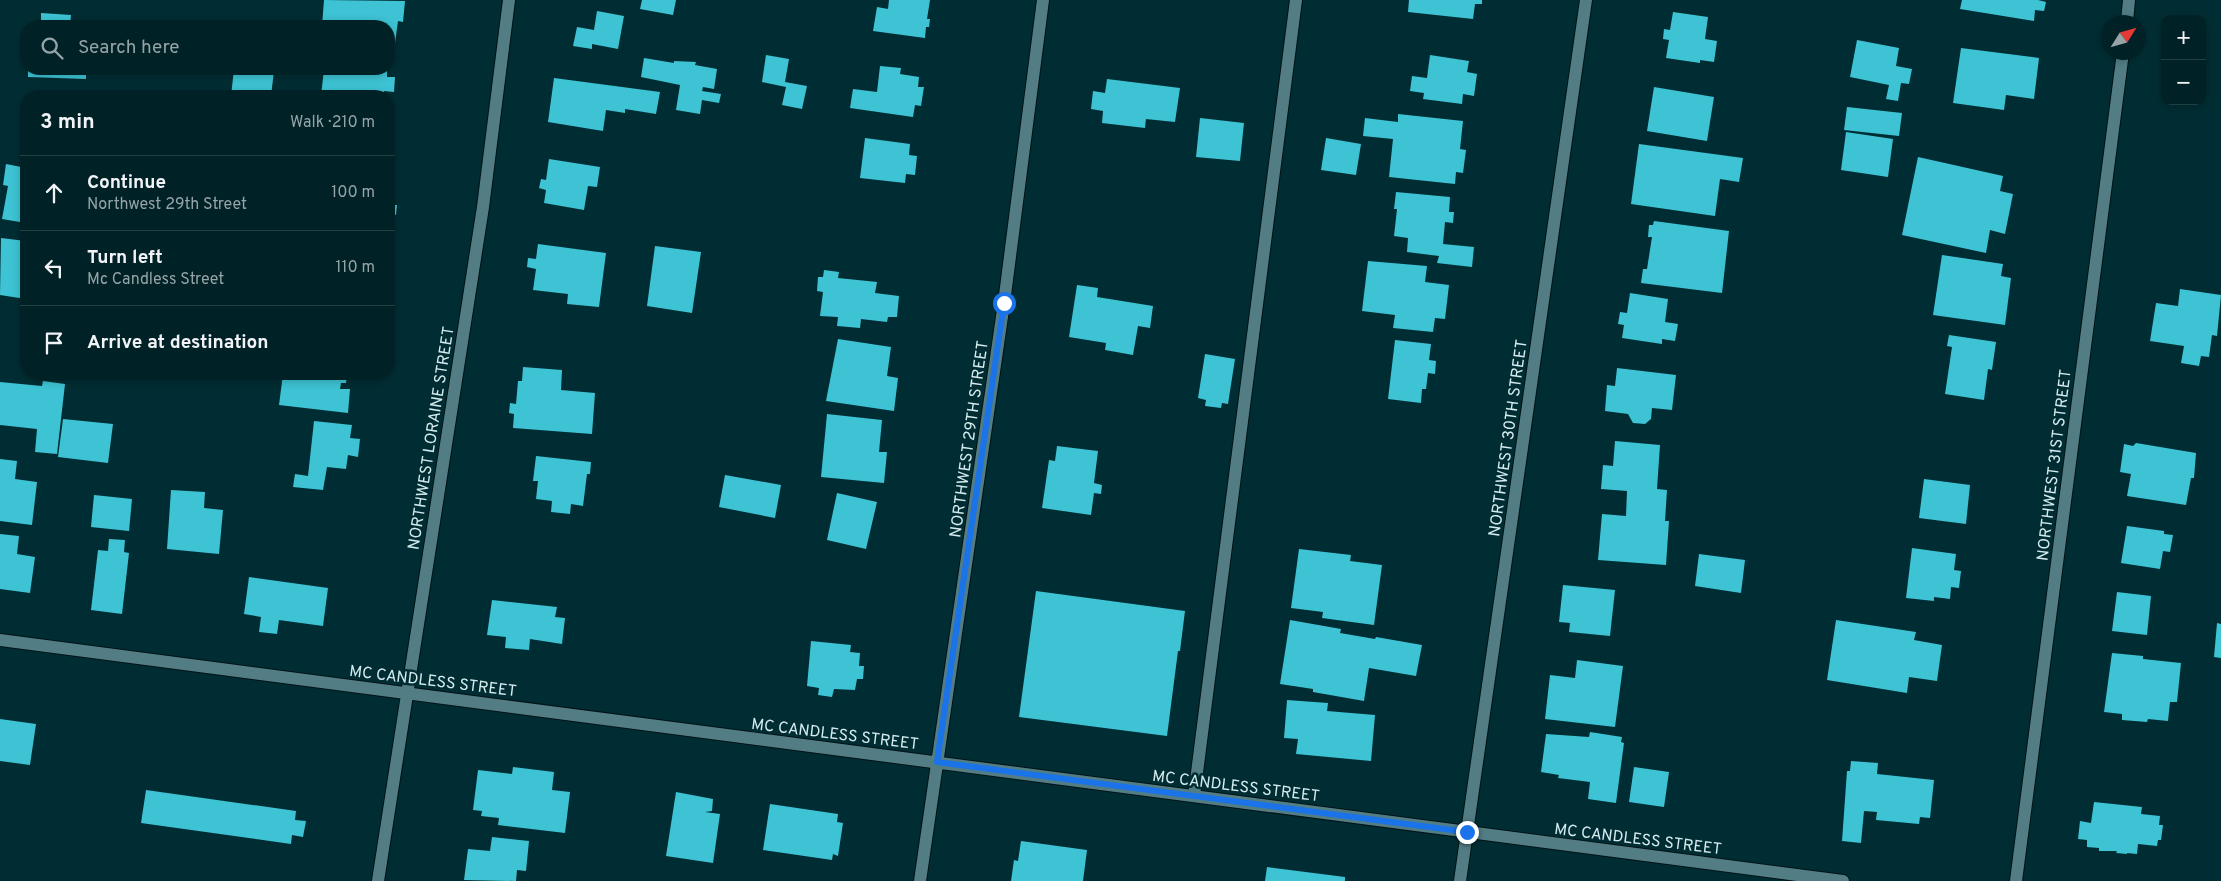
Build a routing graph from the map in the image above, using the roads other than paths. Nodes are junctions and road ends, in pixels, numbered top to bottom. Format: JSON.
{"nodes":[{"id":1,"x":509,"y":0,"type":"edge"},
{"id":2,"x":1043,"y":0,"type":"edge"},
{"id":3,"x":1296,"y":0,"type":"edge"},
{"id":4,"x":1586,"y":0,"type":"edge"},
{"id":5,"x":2130,"y":0,"type":"edge"},
{"id":6,"x":2127,"y":15,"type":"edge"},
{"id":7,"x":2122,"y":60,"type":"edge"},
{"id":8,"x":0,"y":640,"type":"edge"},
{"id":9,"x":407,"y":693,"type":"junction"},
{"id":10,"x":937,"y":762,"type":"junction"},
{"id":11,"x":1194,"y":796,"type":"junction"},
{"id":12,"x":1467,"y":832,"type":"junction"},
{"id":13,"x":378,"y":881,"type":"edge"},
{"id":14,"x":920,"y":881,"type":"edge"},
{"id":15,"x":1460,"y":881,"type":"edge"},
{"id":16,"x":1843,"y":881,"type":"edge"},
{"id":17,"x":2016,"y":881,"type":"edge"}],
"edges":[{"from":1,"to":9,"type":"street","name":"NORTHWEST LORAINE STREET"},
{"from":2,"to":10,"type":"street","name":"NORTHWEST 29TH STREET"},
{"from":3,"to":11,"type":"street"},
{"from":4,"to":12,"type":"street","name":"NORTHWEST 30TH STREET"},
{"from":5,"to":6,"type":"street"},
{"from":7,"to":17,"type":"street","name":"NORTHWEST 31ST STREET"},
{"from":8,"to":9,"type":"street","name":"MC CANDLESS STREET"},
{"from":9,"to":10,"type":"street","name":"MC CANDLESS STREET"},
{"from":9,"to":13,"type":"street","name":"NORTHWEST LORAINE STREET"},
{"from":10,"to":11,"type":"street","name":"MC CANDLESS STREET"},
{"from":10,"to":14,"type":"street","name":"NORTHWEST 29TH STREET"},
{"from":11,"to":12,"type":"street","name":"MC CANDLESS STREET"},
{"from":12,"to":15,"type":"street","name":"NORTHWEST 30TH STREET"},
{"from":12,"to":16,"type":"street","name":"MC CANDLESS STREET"}]}
